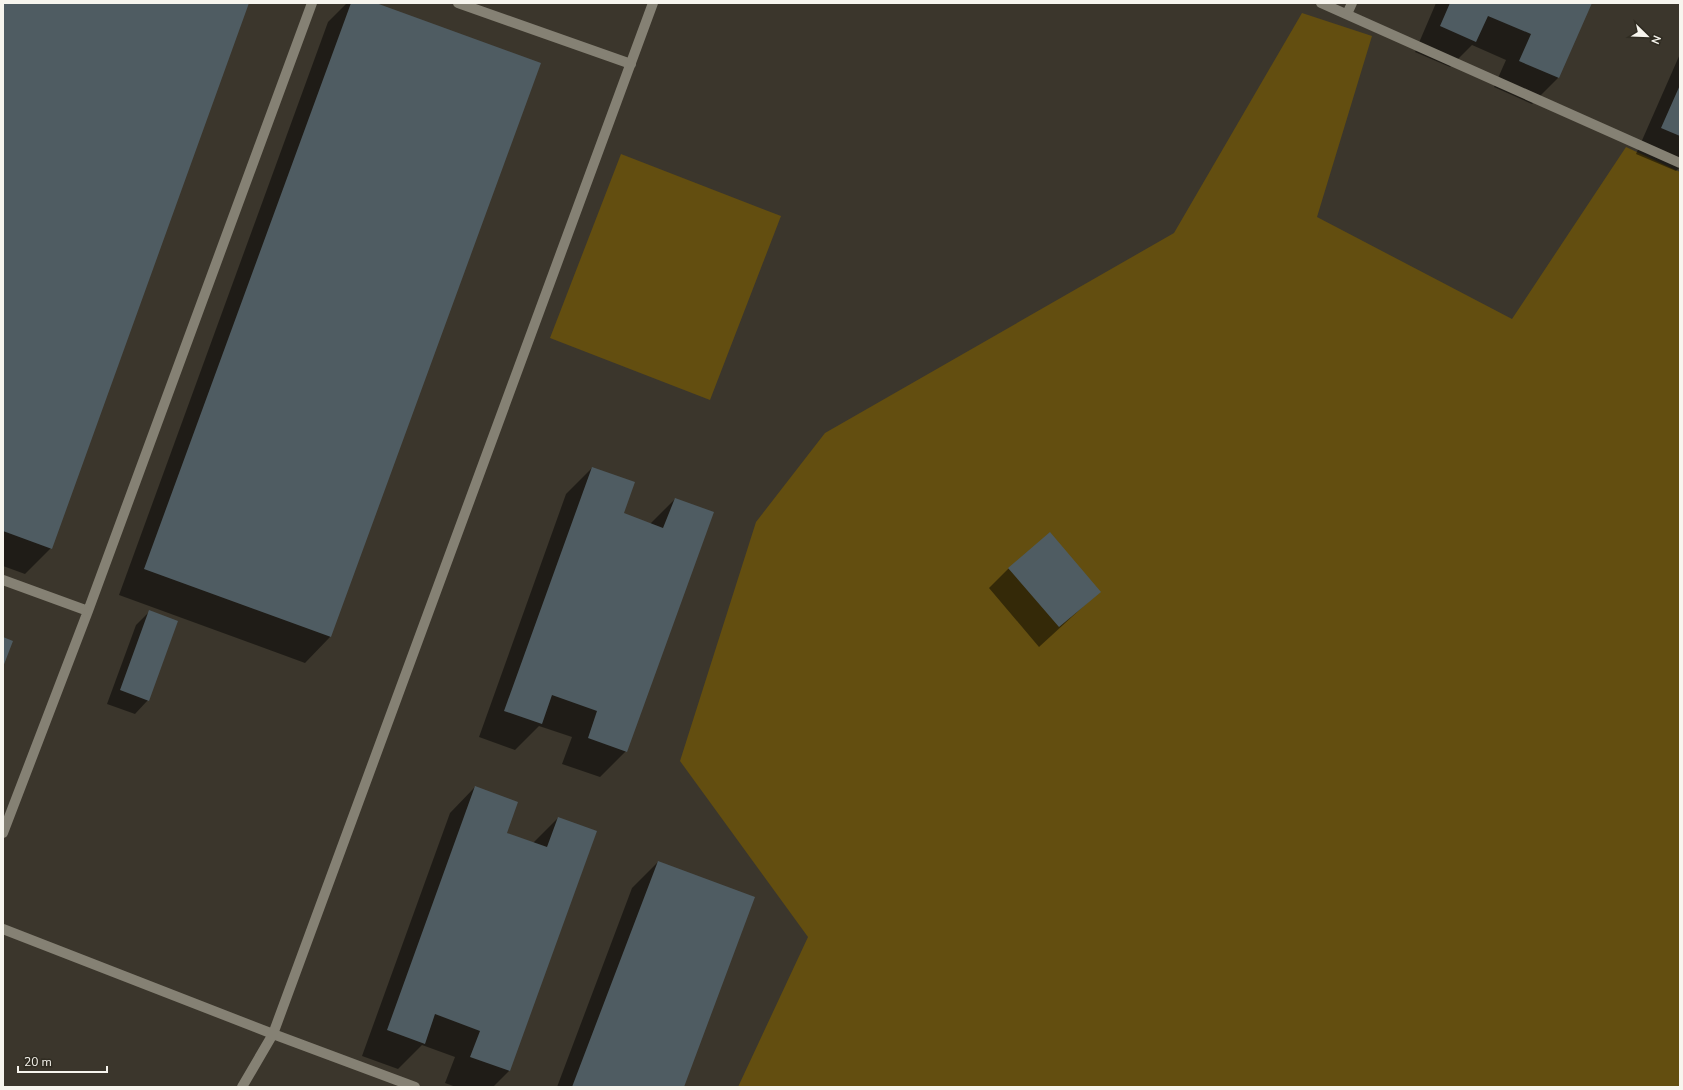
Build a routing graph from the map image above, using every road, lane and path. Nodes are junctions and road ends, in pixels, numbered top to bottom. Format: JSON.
{"nodes":[{"id":1,"x":312,"y":3,"type":"edge"},
{"id":2,"x":458,"y":3,"type":"edge"},
{"id":3,"x":653,"y":3,"type":"edge"},
{"id":4,"x":1321,"y":3,"type":"edge"},
{"id":5,"x":1352,"y":3,"type":"edge"},
{"id":6,"x":1347,"y":14,"type":"junction"},
{"id":7,"x":631,"y":64,"type":"junction"},
{"id":8,"x":1680,"y":163,"type":"edge"},
{"id":9,"x":3,"y":580,"type":"edge"},
{"id":10,"x":88,"y":611,"type":"junction"},
{"id":11,"x":3,"y":833,"type":"edge"},
{"id":12,"x":3,"y":929,"type":"edge"},
{"id":13,"x":273,"y":1034,"type":"junction"},
{"id":14,"x":242,"y":1087,"type":"edge"},
{"id":15,"x":415,"y":1087,"type":"edge"}],
"edges":[{"from":1,"to":10,"type":"lane"},
{"from":2,"to":7,"type":"lane"},
{"from":3,"to":7,"type":"lane"},
{"from":4,"to":6,"type":"lane"},
{"from":5,"to":6,"type":"lane"},
{"from":6,"to":8,"type":"lane"},
{"from":7,"to":13,"type":"lane"},
{"from":9,"to":10,"type":"lane"},
{"from":10,"to":11,"type":"lane"},
{"from":12,"to":13,"type":"lane"},
{"from":13,"to":14,"type":"lane"},
{"from":13,"to":15,"type":"lane"}]}
